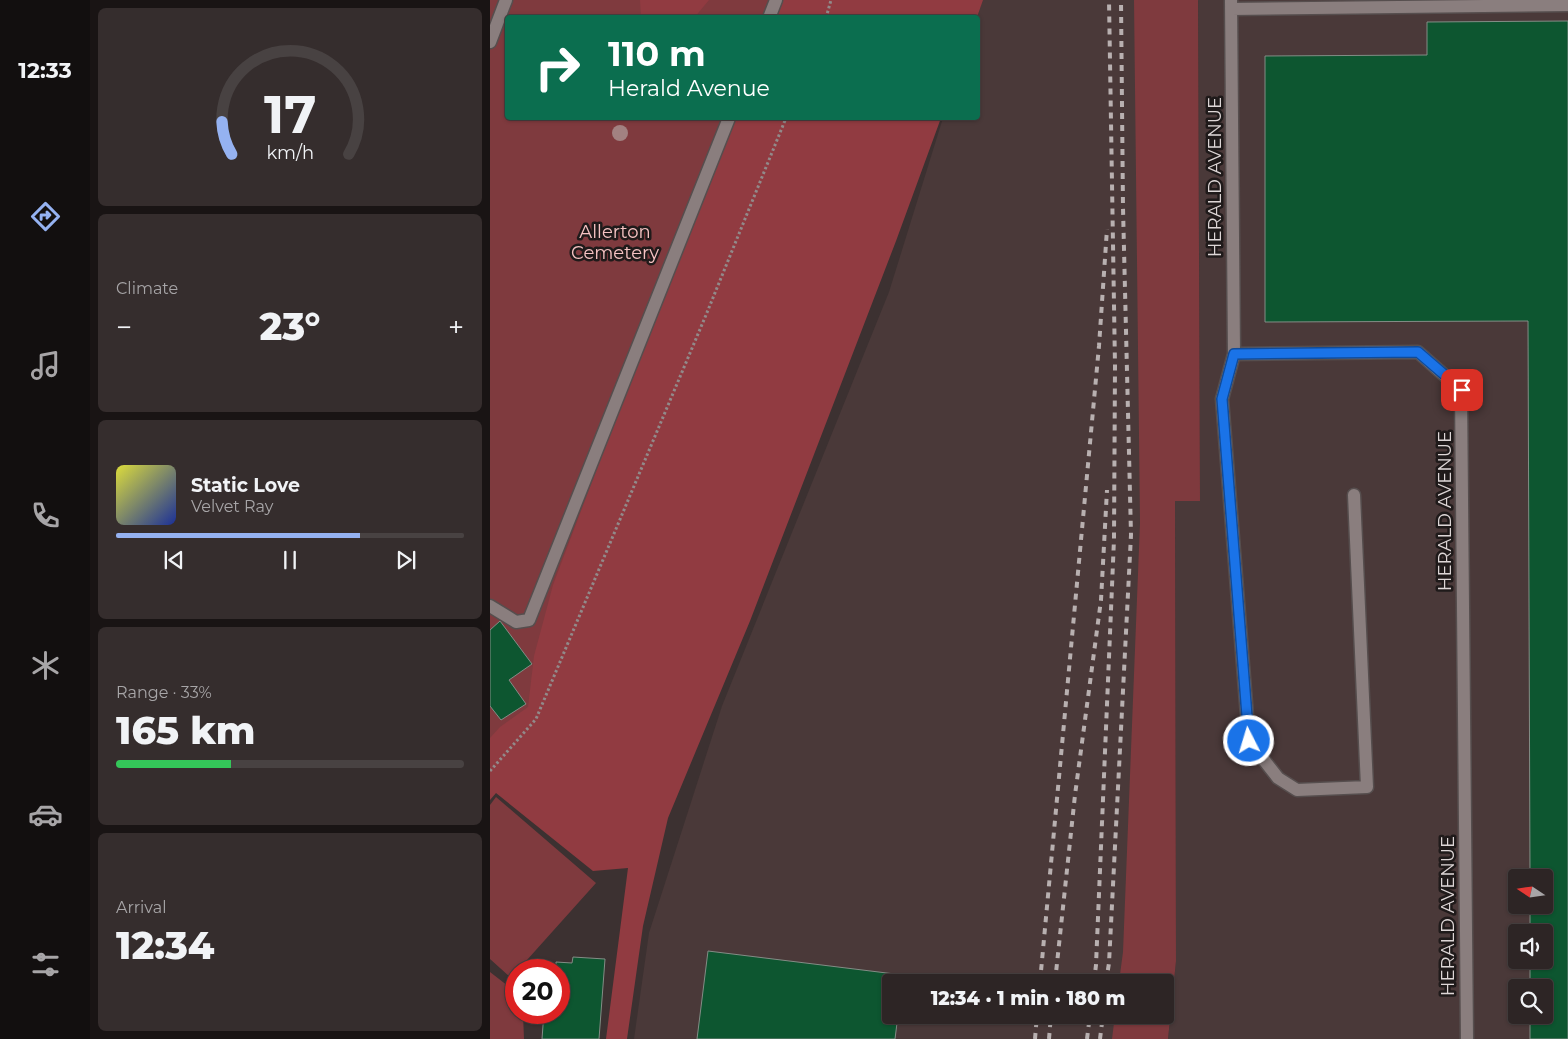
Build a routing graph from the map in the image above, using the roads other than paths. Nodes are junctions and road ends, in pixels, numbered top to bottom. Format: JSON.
{"nodes":[{"id":1,"x":506,"y":0,"type":"edge"},
{"id":2,"x":776,"y":0,"type":"edge"},
{"id":3,"x":1231,"y":4,"type":"edge"},
{"id":4,"x":1568,"y":5,"type":"edge"},
{"id":5,"x":770,"y":15,"type":"edge"},
{"id":6,"x":490,"y":42,"type":"edge"},
{"id":7,"x":728,"y":120,"type":"edge"},
{"id":8,"x":1234,"y":354,"type":"junction"},
{"id":9,"x":1354,"y":495,"type":"dead end"},
{"id":10,"x":490,"y":606,"type":"edge"},
{"id":11,"x":1467,"y":1039,"type":"edge"}],
"edges":[{"from":1,"to":6,"type":"lane"},
{"from":2,"to":5,"type":"lane"},
{"from":3,"to":4,"type":"lane"},
{"from":3,"to":8,"type":"lane","name":"HERALD AVENUE"},
{"from":7,"to":10,"type":"lane"},
{"from":8,"to":9,"type":"lane"},
{"from":8,"to":11,"type":"lane","name":"HERALD AVENUE"}]}
